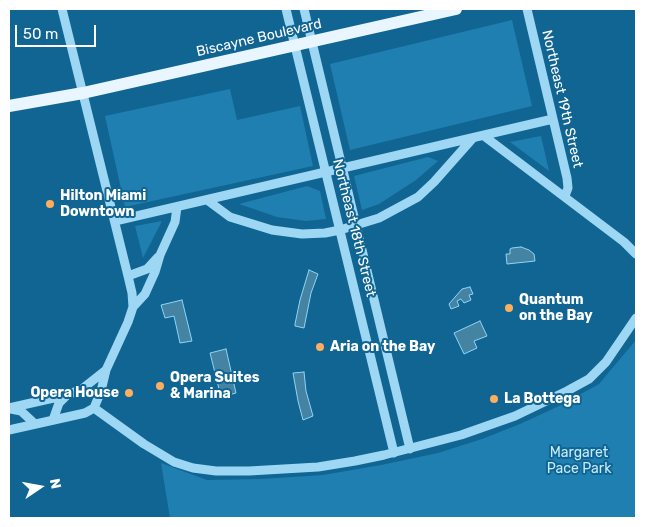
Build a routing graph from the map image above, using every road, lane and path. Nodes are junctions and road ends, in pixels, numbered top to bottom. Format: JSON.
{"nodes":[{"id":1,"x":62,"y":9,"type":"edge"},
{"id":2,"x":286,"y":9,"type":"edge"},
{"id":3,"x":304,"y":9,"type":"edge"},
{"id":4,"x":456,"y":9,"type":"edge"},
{"id":5,"x":527,"y":9,"type":"edge"},
{"id":6,"x":312,"y":42,"type":"junction"},
{"id":7,"x":295,"y":45,"type":"junction"},
{"id":8,"x":83,"y":93,"type":"junction"},
{"id":9,"x":9,"y":106,"type":"edge"},
{"id":10,"x":553,"y":119,"type":"junction"},
{"id":11,"x":484,"y":136,"type":"junction"},
{"id":12,"x":473,"y":138,"type":"junction"},
{"id":13,"x":342,"y":169,"type":"junction"},
{"id":14,"x":326,"y":172,"type":"junction"},
{"id":15,"x":565,"y":196,"type":"junction"},
{"id":16,"x":206,"y":200,"type":"junction"},
{"id":17,"x":177,"y":207,"type":"junction"},
{"id":18,"x":115,"y":221,"type":"junction"},
{"id":19,"x":356,"y":226,"type":"junction"},
{"id":20,"x":340,"y":230,"type":"junction"},
{"id":21,"x":636,"y":254,"type":"edge"},
{"id":22,"x":160,"y":255,"type":"junction"},
{"id":23,"x":128,"y":276,"type":"junction"},
{"id":24,"x":133,"y":307,"type":"junction"},
{"id":25,"x":376,"y":309,"type":"junction"},
{"id":26,"x":360,"y":312,"type":"junction"},
{"id":27,"x":636,"y":318,"type":"edge"},
{"id":28,"x":106,"y":370,"type":"junction"},
{"id":29,"x":67,"y":395,"type":"junction"},
{"id":30,"x":9,"y":408,"type":"edge"},
{"id":31,"x":94,"y":408,"type":"junction"},
{"id":32,"x":53,"y":420,"type":"junction"},
{"id":33,"x":35,"y":424,"type":"junction"},
{"id":34,"x":9,"y":430,"type":"edge"},
{"id":35,"x":410,"y":449,"type":"junction"},
{"id":36,"x":394,"y":453,"type":"junction"}],
"edges":[{"from":1,"to":8,"type":"street"},
{"from":2,"to":7,"type":"street","name":"Northeast 18th Street"},
{"from":3,"to":6,"type":"street","name":"Northeast 18th Street"},
{"from":4,"to":6,"type":"main road","name":"Biscayne Boulevard"},
{"from":5,"to":10,"type":"street","name":"Northeast 19th Street"},
{"from":6,"to":7,"type":"main road","name":"Biscayne Boulevard"},
{"from":6,"to":13,"type":"street","name":"Northeast 18th Street"},
{"from":7,"to":8,"type":"main road","name":"Biscayne Boulevard"},
{"from":7,"to":14,"type":"street","name":"Northeast 18th Street"},
{"from":8,"to":9,"type":"main road","name":"Biscayne Boulevard"},
{"from":8,"to":18,"type":"street"},
{"from":10,"to":11,"type":"street"},
{"from":10,"to":15,"type":"street","name":"Northeast 19th Street"},
{"from":11,"to":12,"type":"street"},
{"from":11,"to":15,"type":"street"},
{"from":12,"to":13,"type":"street"},
{"from":12,"to":19,"type":"street"},
{"from":13,"to":14,"type":"street"},
{"from":13,"to":19,"type":"street","name":"Northeast 18th Street"},
{"from":14,"to":16,"type":"street"},
{"from":14,"to":20,"type":"street","name":"Northeast 18th Street"},
{"from":15,"to":21,"type":"street"},
{"from":16,"to":17,"type":"street"},
{"from":16,"to":20,"type":"street"},
{"from":17,"to":18,"type":"street"},
{"from":17,"to":22,"type":"street"},
{"from":18,"to":23,"type":"street"},
{"from":19,"to":20,"type":"street"},
{"from":19,"to":25,"type":"street","name":"Northeast 18th Street"},
{"from":20,"to":26,"type":"street","name":"Northeast 18th Street"},
{"from":22,"to":23,"type":"street"},
{"from":22,"to":24,"type":"street"},
{"from":23,"to":24,"type":"street"},
{"from":24,"to":28,"type":"street"},
{"from":25,"to":26,"type":"street"},
{"from":25,"to":35,"type":"street","name":"Northeast 18th Street"},
{"from":26,"to":36,"type":"street","name":"Northeast 18th Street"},
{"from":27,"to":35,"type":"street"},
{"from":28,"to":29,"type":"street"},
{"from":28,"to":31,"type":"street"},
{"from":29,"to":30,"type":"street"},
{"from":29,"to":32,"type":"street"},
{"from":30,"to":33,"type":"street"},
{"from":31,"to":32,"type":"street"},
{"from":31,"to":36,"type":"street"},
{"from":32,"to":33,"type":"street"},
{"from":33,"to":34,"type":"street"},
{"from":35,"to":36,"type":"street"}]}
